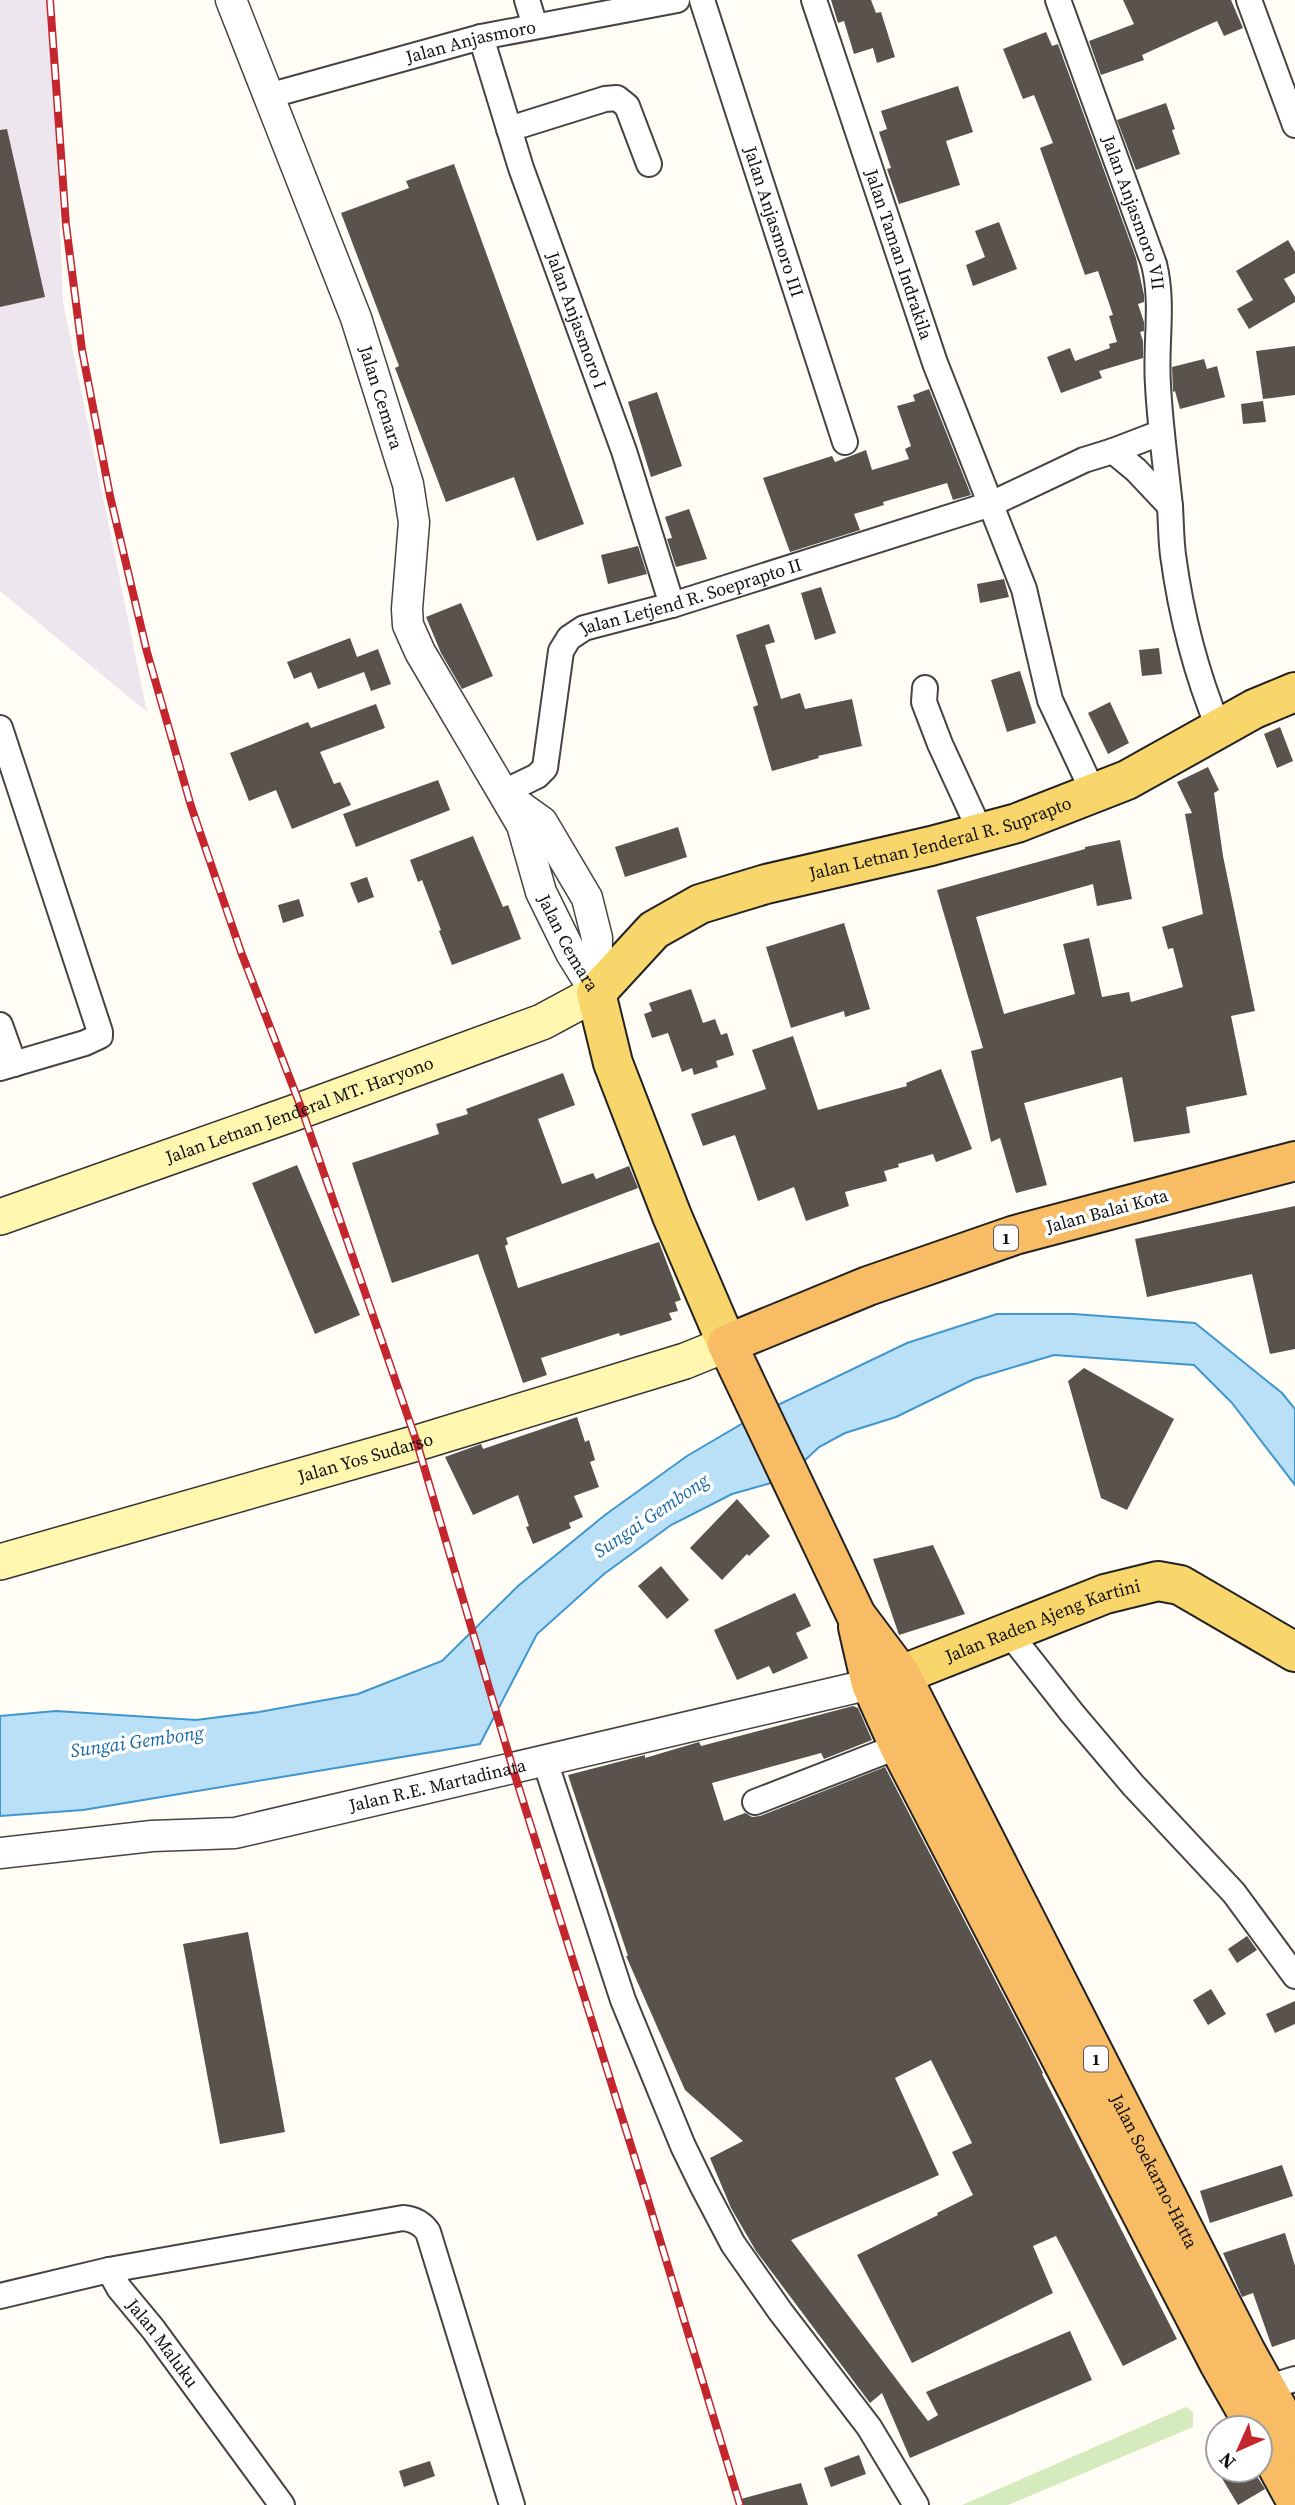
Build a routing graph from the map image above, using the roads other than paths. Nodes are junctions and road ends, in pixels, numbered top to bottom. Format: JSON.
{"nodes":[{"id":1,"x":231,"y":0,"type":"edge"},
{"id":2,"x":527,"y":0,"type":"edge"},
{"id":3,"x":671,"y":0,"type":"edge"},
{"id":4,"x":677,"y":0,"type":"edge"},
{"id":5,"x":702,"y":0,"type":"edge"},
{"id":6,"x":814,"y":0,"type":"edge"},
{"id":7,"x":1058,"y":0,"type":"edge"},
{"id":8,"x":1250,"y":0,"type":"edge"},
{"id":9,"x":535,"y":26,"type":"junction"},
{"id":10,"x":481,"y":37,"type":"junction"},
{"id":11,"x":268,"y":96,"type":"junction"},
{"id":12,"x":1295,"y":125,"type":"edge"},
{"id":13,"x":509,"y":129,"type":"junction"},
{"id":14,"x":649,"y":164,"type":"dead end"},
{"id":15,"x":1160,"y":433,"type":"junction"},
{"id":16,"x":845,"y":442,"type":"dead end"},
{"id":17,"x":1113,"y":451,"type":"junction"},
{"id":18,"x":991,"y":504,"type":"junction"},
{"id":19,"x":1170,"y":506,"type":"junction"},
{"id":20,"x":672,"y":605,"type":"junction"},
{"id":21,"x":925,"y":688,"type":"dead end"},
{"id":22,"x":1295,"y":692,"type":"edge"},
{"id":23,"x":0,"y":728,"type":"edge"},
{"id":24,"x":1219,"y":729,"type":"junction"},
{"id":25,"x":502,"y":793,"type":"junction"},
{"id":26,"x":1094,"y":794,"type":"junction"},
{"id":27,"x":981,"y":834,"type":"junction"},
{"id":28,"x":596,"y":993,"type":"junction"},
{"id":29,"x":0,"y":1025,"type":"edge"},
{"id":30,"x":7,"y":1066,"type":"edge"},
{"id":31,"x":1295,"y":1161,"type":"edge"},
{"id":32,"x":0,"y":1217,"type":"edge"},
{"id":33,"x":726,"y":1344,"type":"junction"},
{"id":34,"x":0,"y":1562,"type":"edge"},
{"id":35,"x":1009,"y":1633,"type":"junction"},
{"id":36,"x":1295,"y":1652,"type":"edge"},
{"id":37,"x":886,"y":1679,"type":"junction"},
{"id":38,"x":899,"y":1746,"type":"junction"},
{"id":39,"x":545,"y":1761,"type":"junction"},
{"id":40,"x":755,"y":1802,"type":"dead end"},
{"id":41,"x":0,"y":1853,"type":"edge"},
{"id":42,"x":1295,"y":1976,"type":"edge"},
{"id":43,"x":109,"y":2270,"type":"junction"},
{"id":44,"x":0,"y":2296,"type":"edge"},
{"id":45,"x":1281,"y":2384,"type":"edge"},
{"id":46,"x":1248,"y":2414,"type":"edge"},
{"id":47,"x":1295,"y":2441,"type":"edge"},
{"id":48,"x":1274,"y":2461,"type":"edge"},
{"id":49,"x":1295,"y":2499,"type":"edge"},
{"id":50,"x":282,"y":2505,"type":"edge"},
{"id":51,"x":512,"y":2505,"type":"edge"},
{"id":52,"x":916,"y":2505,"type":"edge"}],
"edges":[{"from":1,"to":11,"type":"street","name":"Jalan Cemara"},
{"from":2,"to":9,"type":"street"},
{"from":3,"to":4,"type":"street","name":"Jalan Anjasmoro"},
{"from":3,"to":9,"type":"street","name":"Jalan Anjasmoro"},
{"from":5,"to":16,"type":"street","name":"Jalan Anjasmoro III"},
{"from":6,"to":18,"type":"street","name":"Jalan Taman Indrakila"},
{"from":7,"to":15,"type":"street","name":"Jalan Anjasmoro VII"},
{"from":8,"to":12,"type":"street"},
{"from":9,"to":10,"type":"street","name":"Jalan Anjasmoro"},
{"from":10,"to":11,"type":"street","name":"Jalan Anjasmoro"},
{"from":10,"to":13,"type":"street","name":"Jalan Anjasmoro I"},
{"from":11,"to":25,"type":"street","name":"Jalan Cemara"},
{"from":13,"to":14,"type":"street"},
{"from":13,"to":20,"type":"street","name":"Jalan Anjasmoro I"},
{"from":15,"to":17,"type":"street"},
{"from":15,"to":19,"type":"street"},
{"from":17,"to":18,"type":"street"},
{"from":17,"to":19,"type":"street"},
{"from":18,"to":20,"type":"street","name":"Jalan Letjend R. Soeprapto II"},
{"from":18,"to":26,"type":"street","name":"Jalan Taman Indrakila"},
{"from":19,"to":24,"type":"street"},
{"from":20,"to":25,"type":"street","name":"Jalan Letjend R. Soeprapto II"},
{"from":21,"to":27,"type":"street"},
{"from":22,"to":24,"type":"main road","name":"Jalan Letnan Jenderal R. Suprapto"},
{"from":23,"to":30,"type":"street"},
{"from":24,"to":26,"type":"main road","name":"Jalan Letnan Jenderal R. Suprapto"},
{"from":25,"to":28,"type":"street","name":"Jalan Cemara"},
{"from":26,"to":27,"type":"main road","name":"Jalan Letnan Jenderal R. Suprapto"},
{"from":27,"to":28,"type":"main road","name":"Jalan Letnan Jenderal R. Suprapto"},
{"from":28,"to":32,"type":"main road","name":"Jalan Letnan Jenderal MT. Haryono"},
{"from":28,"to":33,"type":"main road","number":"1"},
{"from":29,"to":30,"type":"street"},
{"from":31,"to":33,"type":"highway","name":"Jalan Balai Kota","number":"1"},
{"from":33,"to":34,"type":"main road","name":"Jalan Yos Sudarso"},
{"from":33,"to":37,"type":"highway","number":"1"},
{"from":35,"to":36,"type":"main road","name":"Jalan Raden Ajeng Kartini"},
{"from":35,"to":37,"type":"main road","name":"Jalan Raden Ajeng Kartini"},
{"from":35,"to":42,"type":"street"},
{"from":37,"to":38,"type":"highway","name":"Jalan Soekarno-Hatta","number":"1"},
{"from":37,"to":39,"type":"street","name":"Jalan R.E. Martadinata"},
{"from":37,"to":45,"type":"highway","name":"Jalan Soekarno-Hatta","number":"1"},
{"from":38,"to":40,"type":"street"},
{"from":38,"to":46,"type":"highway","name":"Jalan Soekarno-Hatta","number":"1"},
{"from":39,"to":41,"type":"street","name":"Jalan R.E. Martadinata"},
{"from":39,"to":52,"type":"street"},
{"from":43,"to":44,"type":"street"},
{"from":43,"to":50,"type":"street","name":"Jalan Maluku"},
{"from":43,"to":51,"type":"street"},
{"from":45,"to":47,"type":"highway","name":"Jalan Soekarno-Hatta","number":"1"},
{"from":48,"to":49,"type":"highway"}]}
